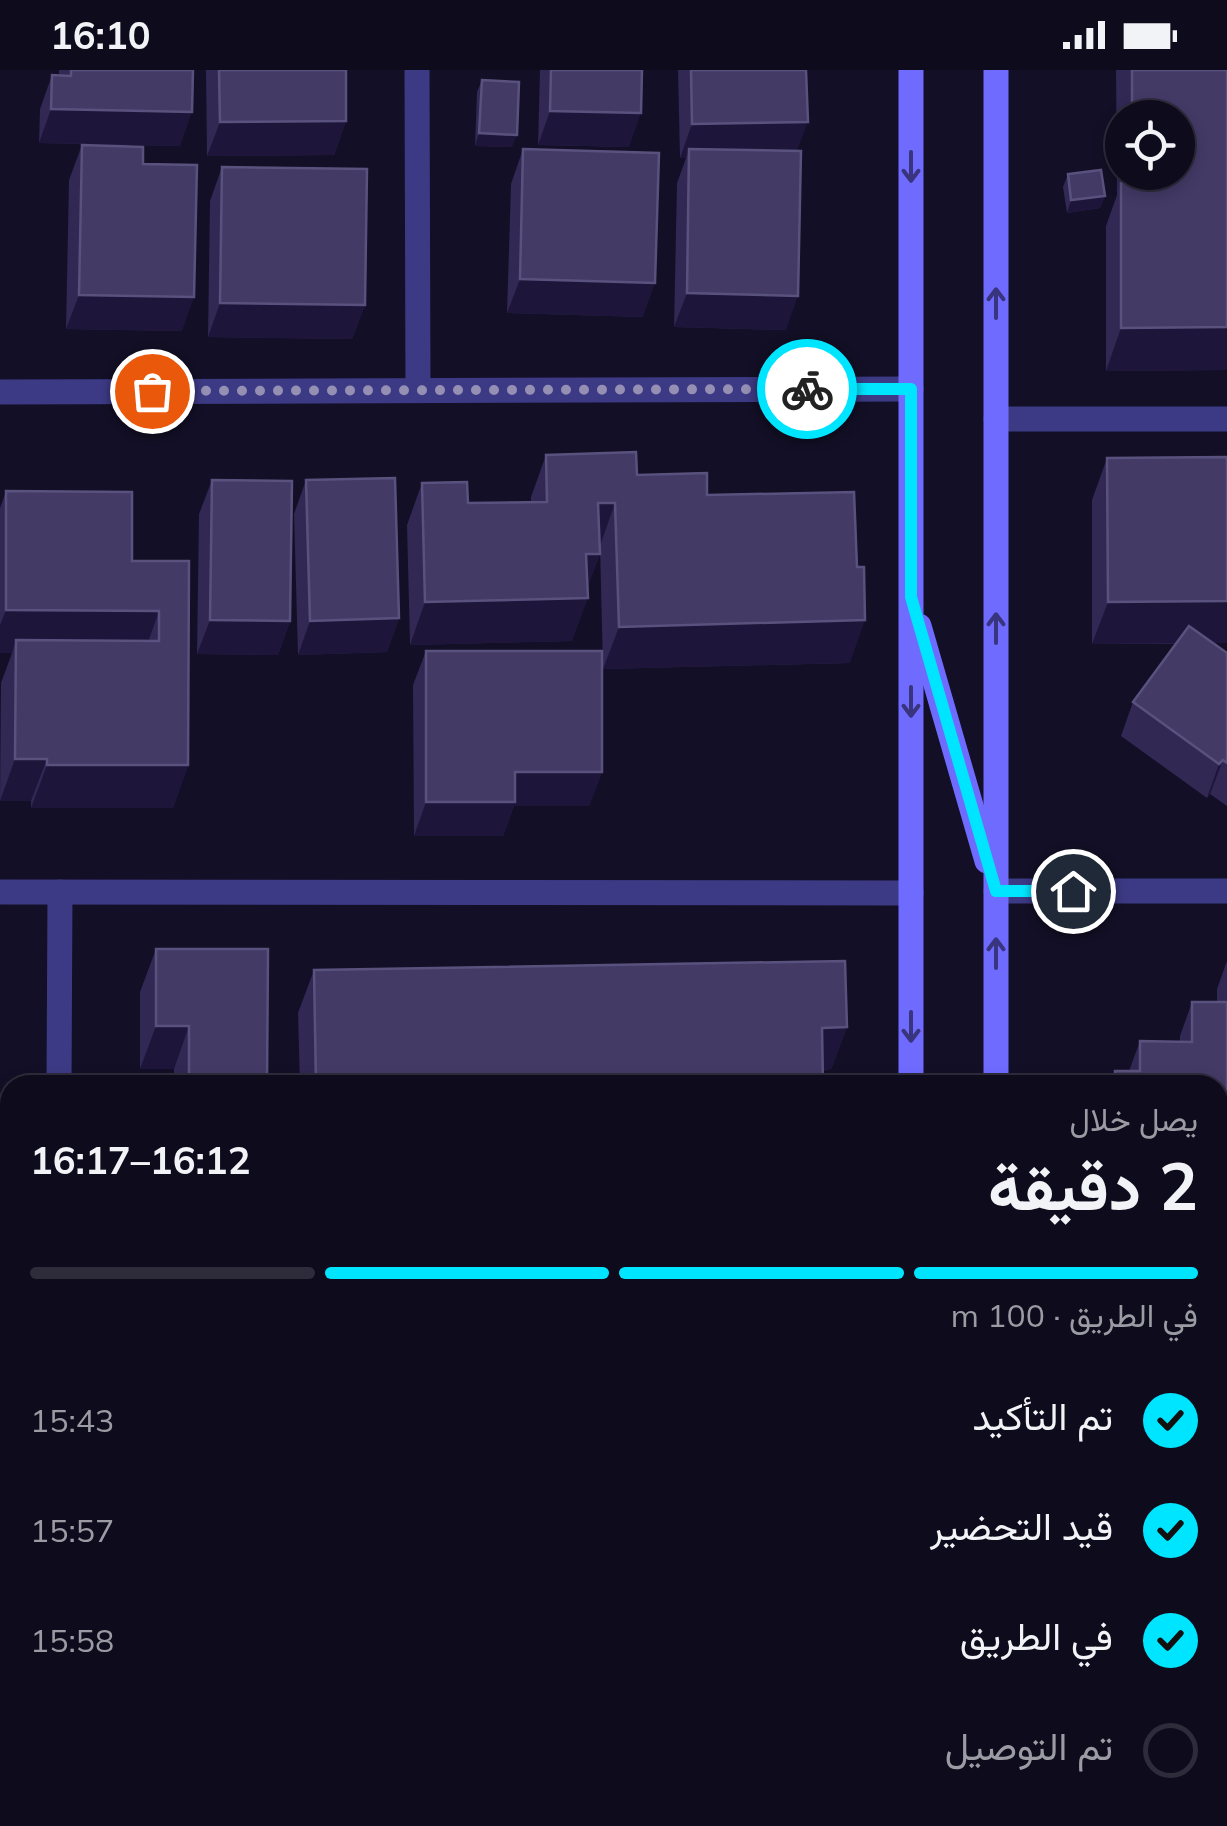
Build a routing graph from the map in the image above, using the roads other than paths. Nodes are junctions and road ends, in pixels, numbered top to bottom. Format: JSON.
{"nodes":[{"id":1,"x":417,"y":70,"type":"edge"},
{"id":2,"x":911,"y":70,"type":"edge"},
{"id":3,"x":996,"y":70,"type":"edge"},
{"id":4,"x":911,"y":389,"type":"junction"},
{"id":5,"x":418,"y":390,"type":"junction"},
{"id":6,"x":0,"y":392,"type":"edge"},
{"id":7,"x":996,"y":418,"type":"junction"},
{"id":8,"x":1227,"y":419,"type":"edge"},
{"id":9,"x":911,"y":597,"type":"junction"},
{"id":10,"x":996,"y":891,"type":"junction"},
{"id":11,"x":1227,"y":891,"type":"edge"},
{"id":12,"x":0,"y":892,"type":"edge"},
{"id":13,"x":60,"y":892,"type":"junction"},
{"id":14,"x":911,"y":892,"type":"junction"},
{"id":15,"x":59,"y":1075,"type":"edge"},
{"id":16,"x":911,"y":1075,"type":"edge"},
{"id":17,"x":996,"y":1075,"type":"edge"}],
"edges":[{"from":1,"to":5,"type":"street"},
{"from":2,"to":4,"type":"street","one_way":true},
{"from":7,"to":3,"type":"street","one_way":true},
{"from":4,"to":5,"type":"street"},
{"from":4,"to":9,"type":"street"},
{"from":5,"to":6,"type":"street"},
{"from":7,"to":8,"type":"street"},
{"from":10,"to":7,"type":"street","one_way":true},
{"from":9,"to":10,"type":"street"},
{"from":9,"to":14,"type":"street","one_way":true},
{"from":10,"to":11,"type":"street"},
{"from":17,"to":10,"type":"street","one_way":true},
{"from":12,"to":13,"type":"street"},
{"from":13,"to":14,"type":"street"},
{"from":13,"to":15,"type":"street"},
{"from":14,"to":16,"type":"street","one_way":true}]}
